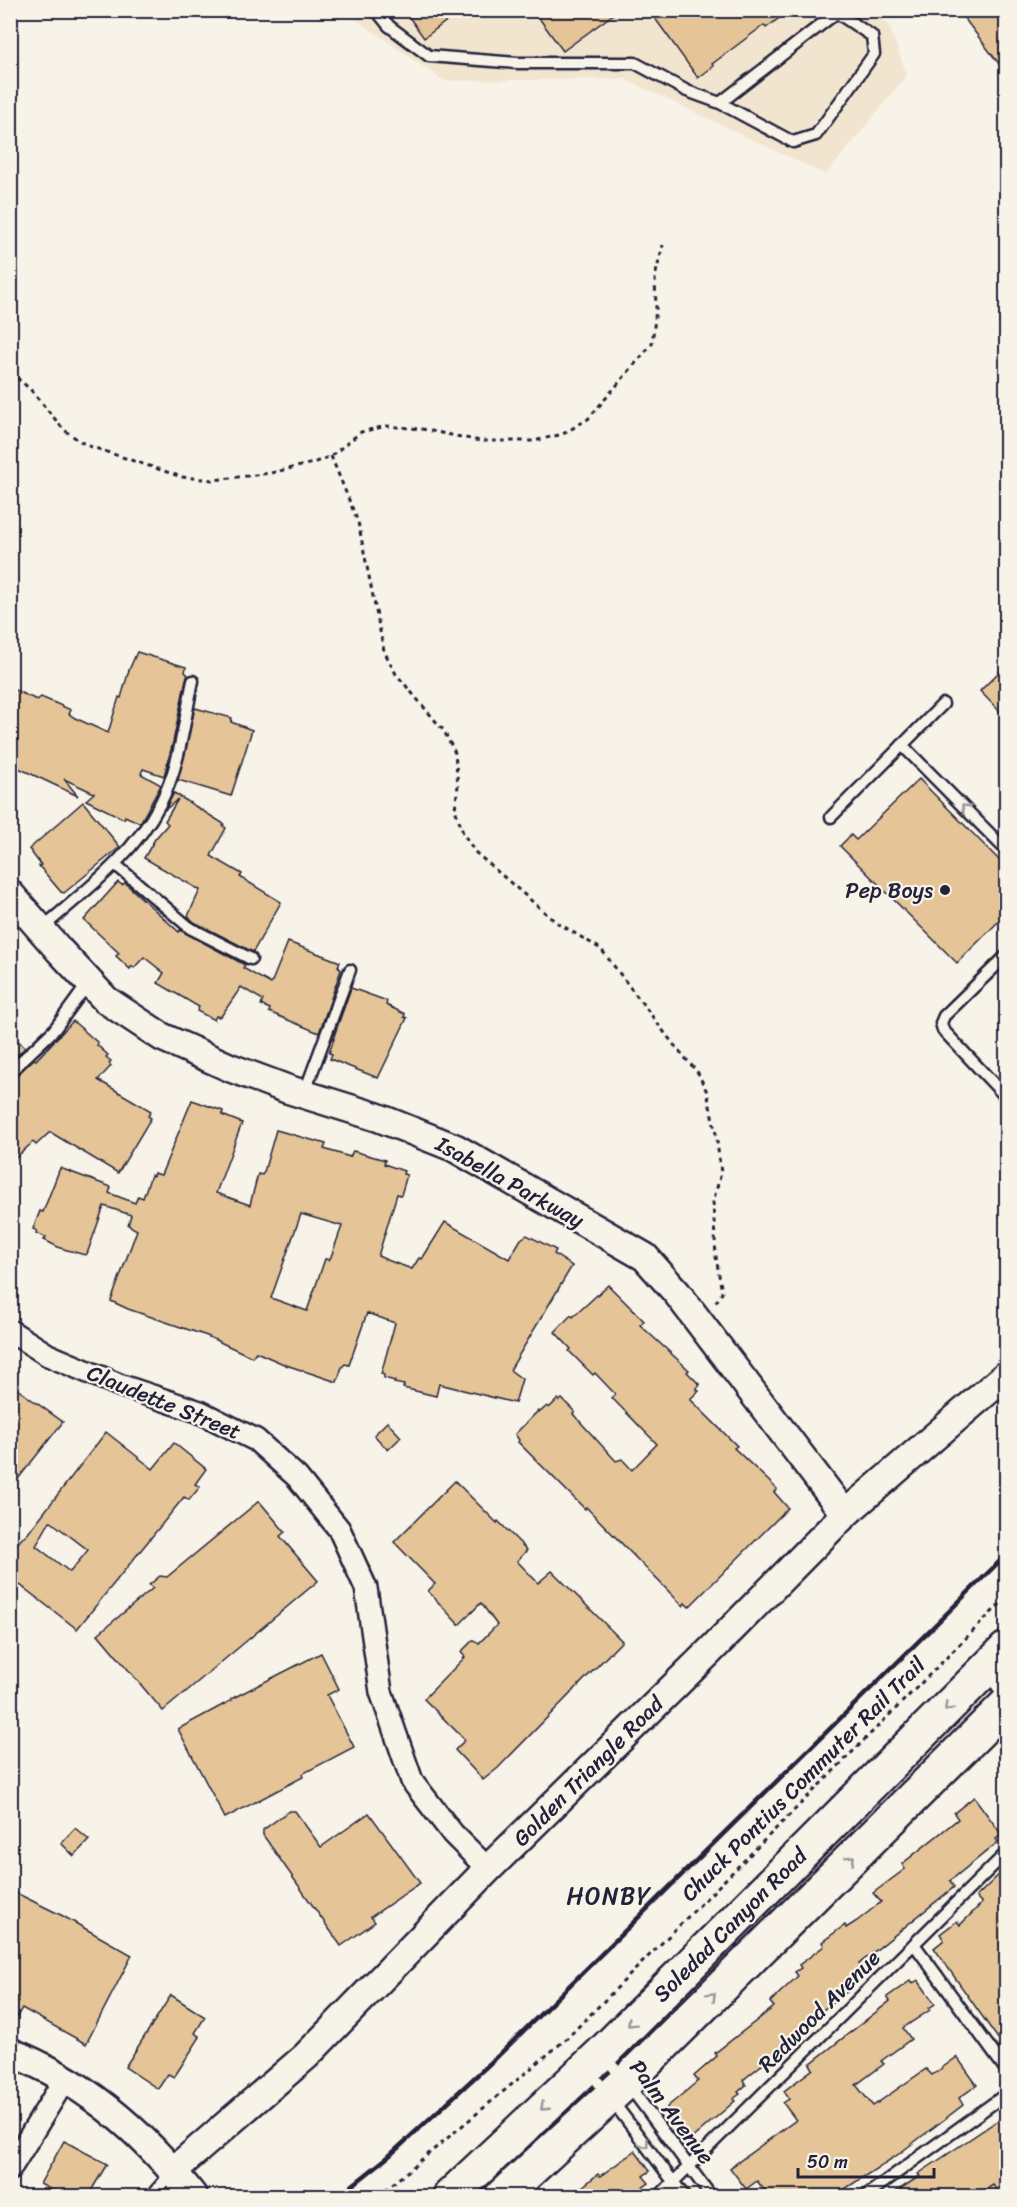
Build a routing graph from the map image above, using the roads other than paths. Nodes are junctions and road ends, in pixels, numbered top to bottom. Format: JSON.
{"nodes":[{"id":1,"x":376,"y":10,"type":"edge"},
{"id":2,"x":835,"y":12,"type":"edge"},
{"id":3,"x":720,"y":103,"type":"junction"},
{"id":4,"x":193,"y":681,"type":"dead end"},
{"id":5,"x":943,"y":704,"type":"dead end"},
{"id":6,"x":903,"y":745,"type":"junction"},
{"id":7,"x":831,"y":817,"type":"dead end"},
{"id":8,"x":1006,"y":850,"type":"edge"},
{"id":9,"x":116,"y":865,"type":"junction"},
{"id":10,"x":10,"y":894,"type":"edge"},
{"id":11,"x":41,"y":929,"type":"junction"},
{"id":12,"x":1006,"y":956,"type":"edge"},
{"id":13,"x":251,"y":959,"type":"dead end"},
{"id":14,"x":350,"y":970,"type":"dead end"},
{"id":15,"x":90,"y":982,"type":"junction"},
{"id":16,"x":10,"y":1072,"type":"edge"},
{"id":17,"x":304,"y":1095,"type":"junction"},
{"id":18,"x":1006,"y":1096,"type":"edge"},
{"id":19,"x":10,"y":1331,"type":"edge"},
{"id":20,"x":1006,"y":1375,"type":"edge"},
{"id":21,"x":845,"y":1514,"type":"junction"},
{"id":22,"x":1001,"y":1668,"type":"edge"},
{"id":23,"x":1006,"y":1705,"type":"edge"},
{"id":24,"x":1006,"y":1853,"type":"edge"},
{"id":25,"x":488,"y":1869,"type":"junction"},
{"id":26,"x":914,"y":1944,"type":"junction"},
{"id":27,"x":10,"y":2052,"type":"edge"},
{"id":28,"x":594,"y":2060,"type":"junction"},
{"id":29,"x":1006,"y":2070,"type":"edge"},
{"id":30,"x":65,"y":2079,"type":"junction"},
{"id":31,"x":618,"y":2089,"type":"junction"},
{"id":32,"x":1006,"y":2094,"type":"edge"},
{"id":33,"x":690,"y":2167,"type":"junction"},
{"id":34,"x":10,"y":2169,"type":"edge"},
{"id":35,"x":173,"y":2170,"type":"junction"},
{"id":36,"x":674,"y":2183,"type":"junction"},
{"id":37,"x":151,"y":2196,"type":"edge"},
{"id":38,"x":193,"y":2196,"type":"edge"},
{"id":39,"x":450,"y":2196,"type":"edge"},
{"id":40,"x":502,"y":2196,"type":"edge"},
{"id":41,"x":659,"y":2196,"type":"edge"},
{"id":42,"x":684,"y":2196,"type":"edge"},
{"id":43,"x":711,"y":2196,"type":"edge"},
{"id":44,"x":865,"y":2196,"type":"edge"}],
"edges":[{"from":1,"to":3,"type":"lane"},
{"from":2,"to":3,"type":"lane"},
{"from":2,"to":3,"type":"lane"},
{"from":4,"to":9,"type":"lane"},
{"from":5,"to":6,"type":"lane"},
{"from":6,"to":7,"type":"lane"},
{"from":8,"to":6,"type":"lane","one_way":true},
{"from":9,"to":11,"type":"lane"},
{"from":9,"to":13,"type":"lane"},
{"from":10,"to":11,"type":"street","name":"Isabella Parkway"},
{"from":11,"to":15,"type":"street","name":"Isabella Parkway"},
{"from":12,"to":18,"type":"lane"},
{"from":14,"to":17,"type":"lane"},
{"from":15,"to":16,"type":"lane"},
{"from":15,"to":17,"type":"street","name":"Isabella Parkway"},
{"from":17,"to":21,"type":"street","name":"Isabella Parkway"},
{"from":19,"to":25,"type":"street","name":"Claudette Street"},
{"from":20,"to":21,"type":"street","name":"Golden Triangle Road"},
{"from":21,"to":25,"type":"street","name":"Golden Triangle Road"},
{"from":22,"to":28,"type":"main road","name":"Soledad Canyon Road","one_way":true},
{"from":31,"to":23,"type":"main road","name":"Soledad Canyon Road","one_way":true},
{"from":24,"to":26,"type":"lane","name":"Redwood Avenue"},
{"from":25,"to":35,"type":"street","name":"Golden Triangle Road"},
{"from":26,"to":29,"type":"lane"},
{"from":26,"to":33,"type":"lane","name":"Redwood Avenue"},
{"from":27,"to":30,"type":"street"},
{"from":28,"to":31,"type":"lane","name":"Palm Avenue"},
{"from":28,"to":31,"type":"lane","name":"Palm Avenue"},
{"from":28,"to":39,"type":"main road","name":"Soledad Canyon Road","one_way":true},
{"from":30,"to":34,"type":"street"},
{"from":30,"to":35,"type":"street"},
{"from":31,"to":33,"type":"lane","name":"Palm Avenue"},
{"from":31,"to":36,"type":"lane","name":"Palm Avenue","one_way":true},
{"from":31,"to":40,"type":"main road","name":"Soledad Canyon Road"},
{"from":32,"to":44,"type":"lane"},
{"from":33,"to":36,"type":"lane","name":"Redwood Avenue"},
{"from":33,"to":43,"type":"lane","name":"Palm Avenue"},
{"from":35,"to":37,"type":"lane"},
{"from":35,"to":38,"type":"street"},
{"from":36,"to":41,"type":"lane","name":"Redwood Avenue"},
{"from":36,"to":42,"type":"lane","name":"Palm Avenue"}]}
